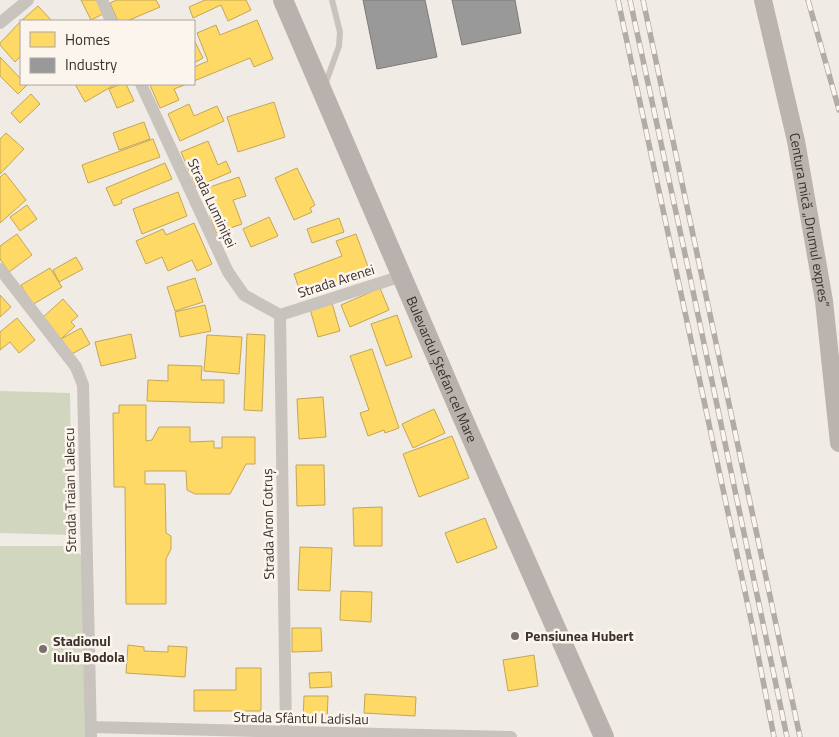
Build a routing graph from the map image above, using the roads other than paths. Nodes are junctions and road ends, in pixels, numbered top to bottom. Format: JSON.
{"nodes":[{"id":1,"x":28,"y":0,"type":"edge"},
{"id":2,"x":102,"y":0,"type":"edge"},
{"id":3,"x":283,"y":0,"type":"edge"},
{"id":4,"x":332,"y":0,"type":"edge"},
{"id":5,"x":763,"y":0,"type":"edge"},
{"id":6,"x":112,"y":20,"type":"edge"},
{"id":7,"x":0,"y":23,"type":"edge"},
{"id":8,"x":140,"y":85,"type":"edge"},
{"id":9,"x":322,"y":91,"type":"junction"},
{"id":10,"x":0,"y":269,"type":"edge"},
{"id":11,"x":402,"y":276,"type":"junction"},
{"id":12,"x":280,"y":315,"type":"junction"},
{"id":13,"x":839,"y":444,"type":"edge"},
{"id":14,"x":91,"y":732,"type":"edge"},
{"id":15,"x":286,"y":733,"type":"junction"},
{"id":16,"x":511,"y":737,"type":"edge"},
{"id":17,"x":604,"y":737,"type":"edge"}],
"edges":[{"from":1,"to":7,"type":"street"},
{"from":2,"to":6,"type":"street"},
{"from":3,"to":9,"type":"main road","name":"Bulevardul Ștefan cel Mare"},
{"from":4,"to":9,"type":"lane"},
{"from":5,"to":13,"type":"main road","name":"Centura mică „Drumul expres”"},
{"from":8,"to":12,"type":"street","name":"Strada Luminiței"},
{"from":9,"to":11,"type":"main road","name":"Bulevardul Ștefan cel Mare"},
{"from":10,"to":14,"type":"street","name":"Strada Traian Lalescu"},
{"from":11,"to":12,"type":"street","name":"Strada Arenei"},
{"from":11,"to":17,"type":"main road","name":"Bulevardul Ștefan cel Mare"},
{"from":12,"to":15,"type":"street","name":"Strada Aron Cotruș"},
{"from":14,"to":15,"type":"street","name":"Strada Sfântul Ladislau"},
{"from":15,"to":16,"type":"street","name":"Strada Sfântul Ladislau"}]}
